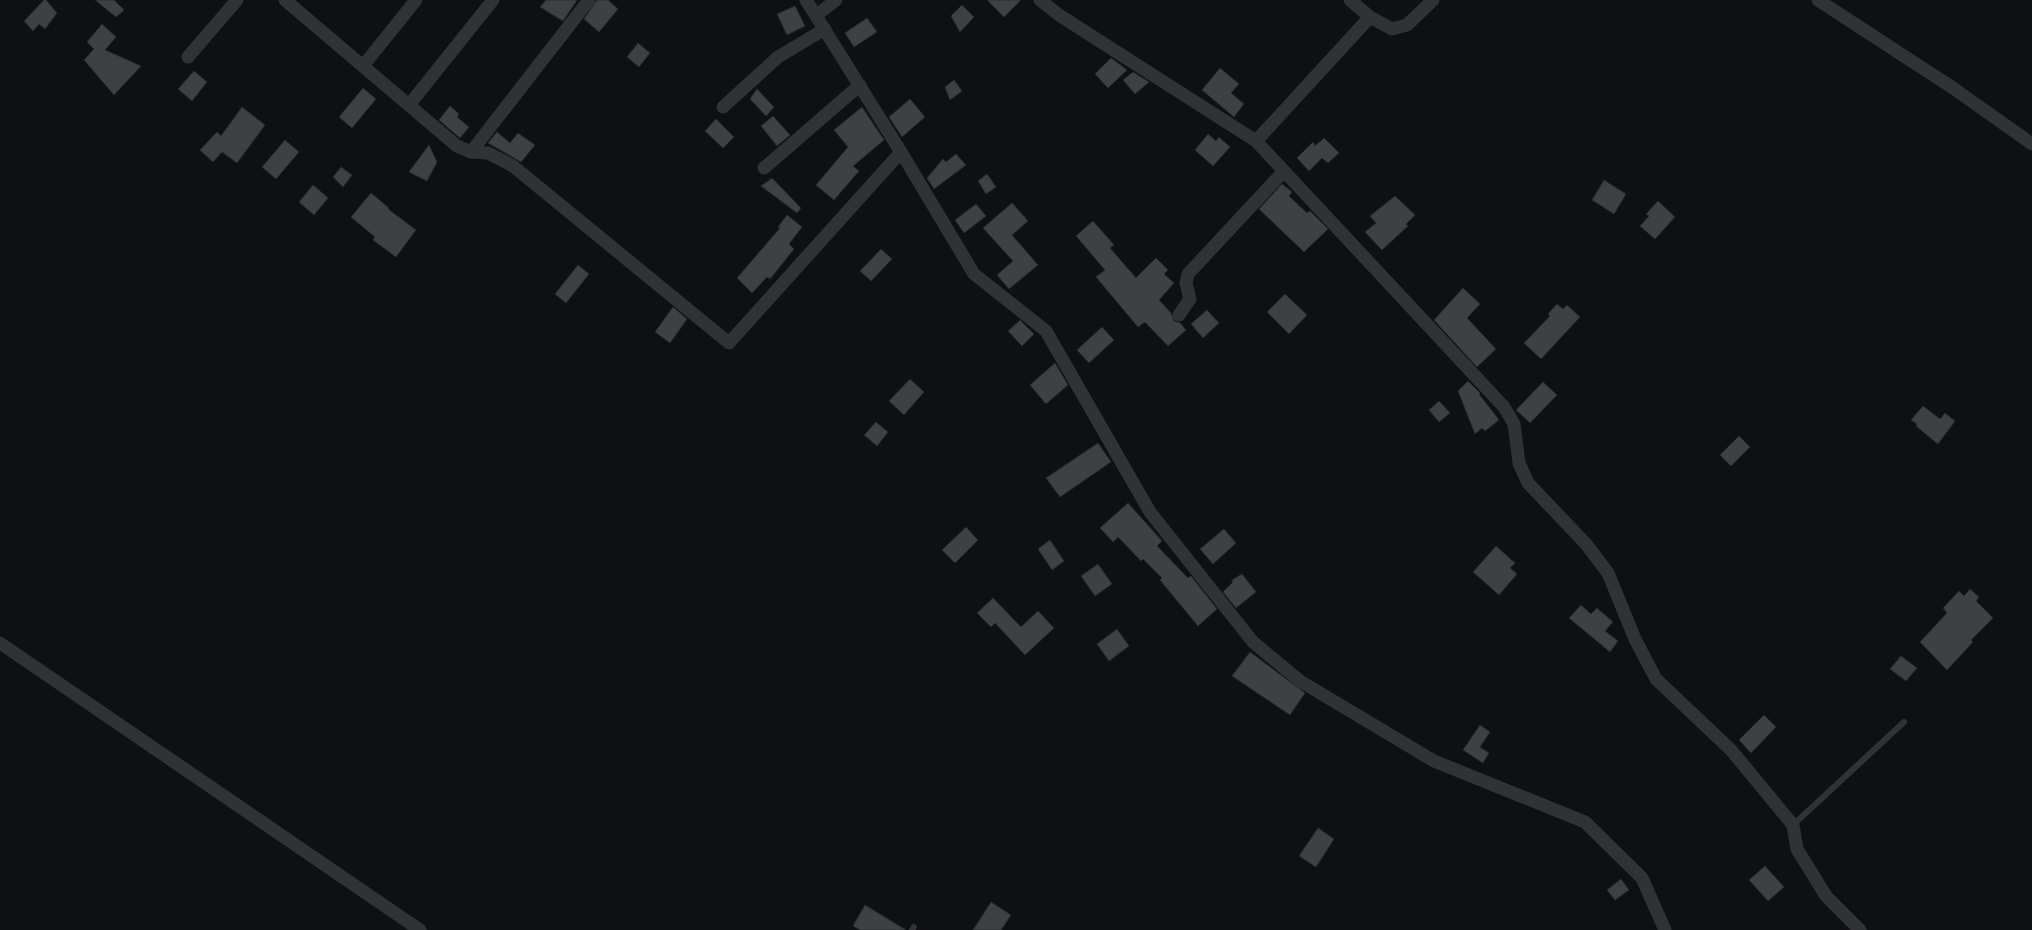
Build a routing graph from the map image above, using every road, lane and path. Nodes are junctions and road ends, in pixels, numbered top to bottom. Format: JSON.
{"nodes":[{"id":1,"x":237,"y":0,"type":"edge"},
{"id":2,"x":286,"y":0,"type":"edge"},
{"id":3,"x":416,"y":0,"type":"edge"},
{"id":4,"x":493,"y":0,"type":"edge"},
{"id":5,"x":589,"y":0,"type":"edge"},
{"id":6,"x":806,"y":0,"type":"edge"},
{"id":7,"x":836,"y":0,"type":"edge"},
{"id":8,"x":1040,"y":0,"type":"edge"},
{"id":9,"x":1350,"y":0,"type":"edge"},
{"id":10,"x":1434,"y":0,"type":"edge"},
{"id":11,"x":1818,"y":0,"type":"edge"},
{"id":12,"x":817,"y":15,"type":"junction"},
{"id":13,"x":1370,"y":17,"type":"junction"},
{"id":14,"x":825,"y":29,"type":"junction"},
{"id":15,"x":188,"y":57,"type":"dead end"},
{"id":16,"x":363,"y":66,"type":"junction"},
{"id":17,"x":860,"y":85,"type":"junction"},
{"id":18,"x":409,"y":105,"type":"junction"},
{"id":19,"x":723,"y":107,"type":"dead end"},
{"id":20,"x":1256,"y":141,"type":"junction"},
{"id":21,"x":2032,"y":144,"type":"edge"},
{"id":22,"x":471,"y":152,"type":"junction"},
{"id":23,"x":901,"y":152,"type":"junction"},
{"id":24,"x":764,"y":168,"type":"dead end"},
{"id":25,"x":1284,"y":171,"type":"junction"},
{"id":26,"x":1179,"y":315,"type":"dead end"},
{"id":27,"x":0,"y":643,"type":"edge"},
{"id":28,"x":1904,"y":722,"type":"dead end"},
{"id":29,"x":1793,"y":825,"type":"junction"},
{"id":30,"x":420,"y":930,"type":"edge"},
{"id":31,"x":1665,"y":930,"type":"edge"},
{"id":32,"x":1860,"y":930,"type":"edge"}],
"edges":[{"from":1,"to":15,"type":"street"},
{"from":2,"to":16,"type":"street"},
{"from":3,"to":16,"type":"street"},
{"from":4,"to":18,"type":"street"},
{"from":5,"to":22,"type":"street"},
{"from":6,"to":12,"type":"street"},
{"from":7,"to":12,"type":"street"},
{"from":8,"to":20,"type":"street"},
{"from":9,"to":13,"type":"street"},
{"from":10,"to":13,"type":"street"},
{"from":11,"to":21,"type":"street"},
{"from":12,"to":14,"type":"street"},
{"from":13,"to":20,"type":"street"},
{"from":14,"to":17,"type":"street"},
{"from":14,"to":19,"type":"street"},
{"from":16,"to":18,"type":"street"},
{"from":17,"to":23,"type":"street"},
{"from":17,"to":24,"type":"street"},
{"from":18,"to":22,"type":"street"},
{"from":20,"to":25,"type":"street"},
{"from":22,"to":23,"type":"street"},
{"from":23,"to":31,"type":"street"},
{"from":25,"to":26,"type":"street"},
{"from":25,"to":29,"type":"street"},
{"from":27,"to":30,"type":"street"},
{"from":28,"to":29,"type":"lane"},
{"from":29,"to":32,"type":"street"}]}
